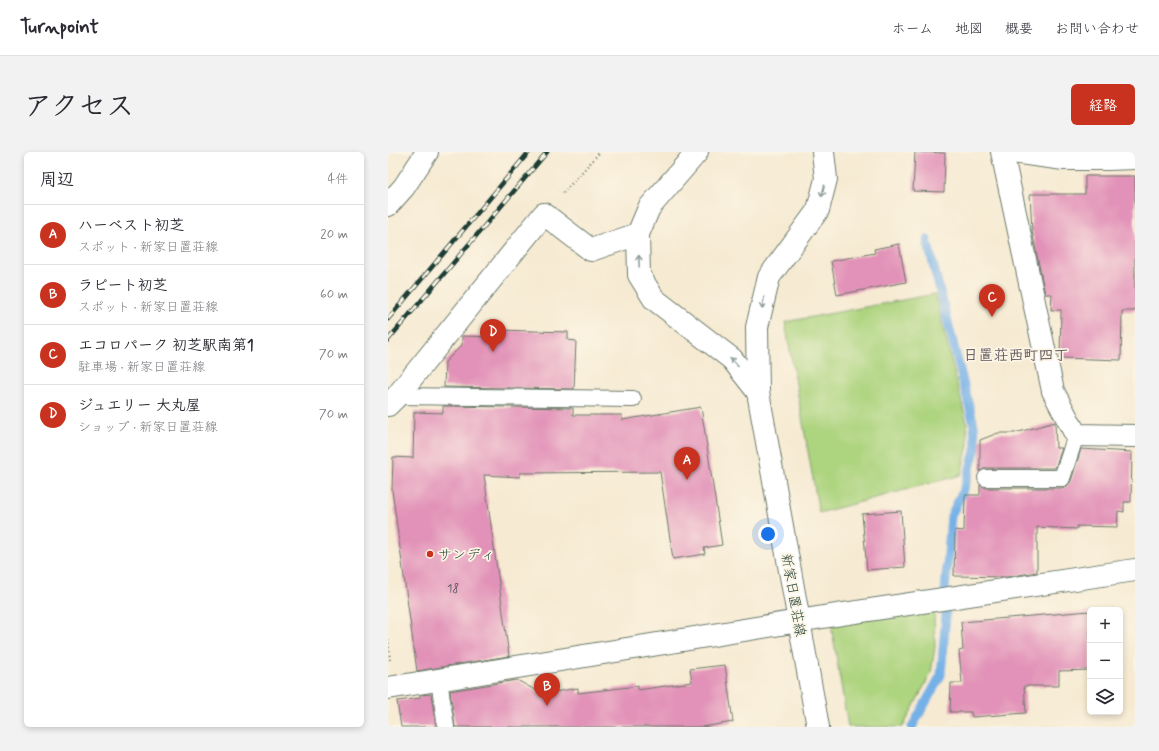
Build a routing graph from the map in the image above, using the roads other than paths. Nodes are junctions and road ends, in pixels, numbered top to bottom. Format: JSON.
{"nodes":[{"id":1,"x":427,"y":152,"type":"edge"},
{"id":2,"x":698,"y":152,"type":"edge"},
{"id":3,"x":823,"y":152,"type":"edge"},
{"id":4,"x":1002,"y":152,"type":"edge"},
{"id":5,"x":1012,"y":152,"type":"edge"},
{"id":6,"x":1135,"y":158,"type":"edge"},
{"id":7,"x":388,"y":205,"type":"edge"},
{"id":8,"x":638,"y":234,"type":"junction"},
{"id":9,"x":758,"y":392,"type":"junction"},
{"id":10,"x":633,"y":399,"type":"dead end"},
{"id":11,"x":392,"y":401,"type":"edge"},
{"id":12,"x":1076,"y":435,"type":"junction"},
{"id":13,"x":1135,"y":436,"type":"edge"},
{"id":14,"x":986,"y":478,"type":"dead end"},
{"id":15,"x":1135,"y":570,"type":"edge"},
{"id":16,"x":799,"y":622,"type":"junction"},
{"id":17,"x":439,"y":680,"type":"junction"},
{"id":18,"x":388,"y":688,"type":"edge"},
{"id":19,"x":446,"y":727,"type":"edge"},
{"id":20,"x":818,"y":727,"type":"edge"}],
"edges":[{"from":1,"to":7,"type":"street"},
{"from":2,"to":8,"type":"street"},
{"from":3,"to":9,"type":"street","name":"新家日置荘線","one_way":true},
{"from":4,"to":12,"type":"street"},
{"from":5,"to":6,"type":"street"},
{"from":9,"to":8,"type":"street","one_way":true},
{"from":8,"to":11,"type":"street"},
{"from":9,"to":16,"type":"street","name":"新家日置荘線"},
{"from":10,"to":11,"type":"lane"},
{"from":12,"to":13,"type":"street"},
{"from":12,"to":14,"type":"lane"},
{"from":15,"to":16,"type":"street"},
{"from":16,"to":17,"type":"street"},
{"from":16,"to":20,"type":"street","name":"新家日置荘線"},
{"from":17,"to":18,"type":"street"},
{"from":17,"to":19,"type":"lane"}]}
